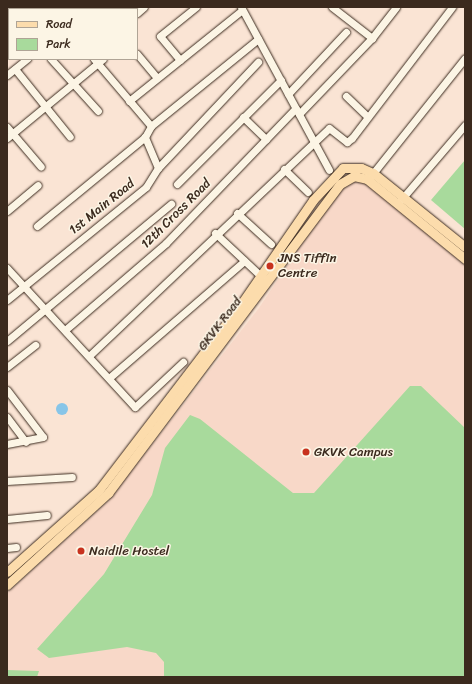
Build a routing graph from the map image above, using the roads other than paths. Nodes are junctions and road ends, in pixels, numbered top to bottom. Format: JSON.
{"nodes":[{"id":1,"x":196,"y":7,"type":"edge"},
{"id":2,"x":332,"y":7,"type":"edge"},
{"id":3,"x":452,"y":7,"type":"edge"},
{"id":4,"x":394,"y":8,"type":"edge"},
{"id":5,"x":242,"y":9,"type":"edge"},
{"id":6,"x":346,"y":32,"type":"dead end"},
{"id":7,"x":372,"y":38,"type":"junction"},
{"id":8,"x":258,"y":39,"type":"junction"},
{"id":9,"x":138,"y":55,"type":"edge"},
{"id":10,"x":465,"y":58,"type":"edge"},
{"id":11,"x":27,"y":60,"type":"edge"},
{"id":12,"x":52,"y":60,"type":"edge"},
{"id":13,"x":98,"y":60,"type":"edge"},
{"id":14,"x":180,"y":60,"type":"junction"},
{"id":15,"x":258,"y":62,"type":"dead end"},
{"id":16,"x":15,"y":69,"type":"junction"},
{"id":17,"x":7,"y":75,"type":"edge"},
{"id":18,"x":157,"y":78,"type":"junction"},
{"id":19,"x":281,"y":80,"type":"junction"},
{"id":20,"x":73,"y":83,"type":"junction"},
{"id":21,"x":288,"y":94,"type":"junction"},
{"id":22,"x":346,"y":96,"type":"dead end"},
{"id":23,"x":129,"y":100,"type":"junction"},
{"id":24,"x":46,"y":106,"type":"junction"},
{"id":25,"x":298,"y":111,"type":"junction"},
{"id":26,"x":98,"y":112,"type":"dead end"},
{"id":27,"x":368,"y":116,"type":"junction"},
{"id":28,"x":243,"y":117,"type":"junction"},
{"id":29,"x":465,"y":125,"type":"edge"},
{"id":30,"x":151,"y":126,"type":"junction"},
{"id":31,"x":7,"y":127,"type":"edge"},
{"id":32,"x":10,"y":136,"type":"edge"},
{"id":33,"x":145,"y":136,"type":"junction"},
{"id":34,"x":70,"y":137,"type":"dead end"},
{"id":35,"x":266,"y":139,"type":"junction"},
{"id":36,"x":313,"y":143,"type":"junction"},
{"id":37,"x":41,"y":167,"type":"dead end"},
{"id":38,"x":158,"y":168,"type":"junction"},
{"id":39,"x":284,"y":169,"type":"junction"},
{"id":40,"x":329,"y":170,"type":"dead end"},
{"id":41,"x":371,"y":177,"type":"junction"},
{"id":42,"x":177,"y":184,"type":"dead end"},
{"id":43,"x":38,"y":185,"type":"dead end"},
{"id":44,"x":308,"y":192,"type":"dead end"},
{"id":45,"x":404,"y":196,"type":"junction"},
{"id":46,"x":171,"y":204,"type":"dead end"},
{"id":47,"x":397,"y":204,"type":"junction"},
{"id":48,"x":7,"y":211,"type":"edge"},
{"id":49,"x":237,"y":213,"type":"junction"},
{"id":50,"x":37,"y":226,"type":"dead end"},
{"id":51,"x":215,"y":233,"type":"junction"},
{"id":52,"x":271,"y":244,"type":"dead end"},
{"id":53,"x":465,"y":247,"type":"edge"},
{"id":54,"x":465,"y":258,"type":"edge"},
{"id":55,"x":244,"y":261,"type":"junction"},
{"id":56,"x":7,"y":268,"type":"edge"},
{"id":57,"x":264,"y":280,"type":"junction"},
{"id":58,"x":22,"y":286,"type":"junction"},
{"id":59,"x":7,"y":300,"type":"edge"},
{"id":60,"x":45,"y":308,"type":"junction"},
{"id":61,"x":65,"y":330,"type":"junction"},
{"id":62,"x":7,"y":341,"type":"edge"},
{"id":63,"x":35,"y":345,"type":"dead end"},
{"id":64,"x":89,"y":356,"type":"junction"},
{"id":65,"x":183,"y":362,"type":"dead end"},
{"id":66,"x":7,"y":367,"type":"edge"},
{"id":67,"x":109,"y":378,"type":"junction"},
{"id":68,"x":7,"y":390,"type":"edge"},
{"id":69,"x":7,"y":417,"type":"edge"},
{"id":70,"x":153,"y":420,"type":"junction"},
{"id":71,"x":160,"y":427,"type":"junction"},
{"id":72,"x":26,"y":442,"type":"junction"},
{"id":73,"x":7,"y":444,"type":"edge"},
{"id":74,"x":72,"y":477,"type":"dead end"},
{"id":75,"x":7,"y":481,"type":"edge"},
{"id":76,"x":47,"y":515,"type":"dead end"},
{"id":77,"x":7,"y":519,"type":"edge"},
{"id":78,"x":16,"y":547,"type":"dead end"},
{"id":79,"x":7,"y":548,"type":"edge"},
{"id":80,"x":7,"y":572,"type":"edge"},
{"id":81,"x":7,"y":585,"type":"edge"}],
"edges":[{"from":1,"to":14,"type":"street"},
{"from":2,"to":7,"type":"street"},
{"from":3,"to":27,"type":"street"},
{"from":4,"to":7,"type":"street","name":"12th Cross Road"},
{"from":5,"to":8,"type":"street"},
{"from":5,"to":14,"type":"street"},
{"from":6,"to":21,"type":"street"},
{"from":7,"to":25,"type":"street","name":"12th Cross Road"},
{"from":8,"to":19,"type":"street"},
{"from":8,"to":30,"type":"street"},
{"from":9,"to":18,"type":"street"},
{"from":10,"to":41,"type":"street"},
{"from":11,"to":16,"type":"street"},
{"from":12,"to":20,"type":"street"},
{"from":13,"to":20,"type":"street"},
{"from":13,"to":23,"type":"street"},
{"from":14,"to":18,"type":"street"},
{"from":15,"to":38,"type":"street","name":"1st Main Road"},
{"from":16,"to":17,"type":"street"},
{"from":16,"to":24,"type":"street"},
{"from":18,"to":23,"type":"street"},
{"from":19,"to":21,"type":"street"},
{"from":19,"to":28,"type":"street"},
{"from":20,"to":24,"type":"street"},
{"from":20,"to":26,"type":"street"},
{"from":21,"to":25,"type":"street"},
{"from":22,"to":27,"type":"street"},
{"from":23,"to":30,"type":"street"},
{"from":24,"to":32,"type":"street"},
{"from":24,"to":34,"type":"street"},
{"from":25,"to":35,"type":"street","name":"12th Cross Road"},
{"from":25,"to":36,"type":"street"},
{"from":27,"to":36,"type":"street"},
{"from":28,"to":35,"type":"street"},
{"from":28,"to":42,"type":"street"},
{"from":29,"to":45,"type":"street"},
{"from":30,"to":33,"type":"street"},
{"from":31,"to":32,"type":"street"},
{"from":32,"to":37,"type":"street"},
{"from":33,"to":38,"type":"street"},
{"from":33,"to":50,"type":"street"},
{"from":35,"to":61,"type":"street","name":"12th Cross Road"},
{"from":36,"to":39,"type":"street"},
{"from":36,"to":40,"type":"street"},
{"from":38,"to":58,"type":"street","name":"1st Main Road"},
{"from":39,"to":44,"type":"street"},
{"from":39,"to":49,"type":"street"},
{"from":41,"to":45,"type":"main road"},
{"from":41,"to":47,"type":"main road"},
{"from":41,"to":57,"type":"main road","name":"GKVK Road"},
{"from":43,"to":48,"type":"street"},
{"from":45,"to":47,"type":"street"},
{"from":45,"to":53,"type":"main road"},
{"from":46,"to":60,"type":"street"},
{"from":47,"to":54,"type":"main road"},
{"from":49,"to":51,"type":"street"},
{"from":49,"to":52,"type":"street"},
{"from":51,"to":55,"type":"street"},
{"from":51,"to":64,"type":"street"},
{"from":55,"to":57,"type":"street"},
{"from":55,"to":67,"type":"street"},
{"from":56,"to":58,"type":"street"},
{"from":57,"to":70,"type":"main road","name":"GKVK Road"},
{"from":57,"to":71,"type":"main road","name":"GKVK Road"},
{"from":58,"to":59,"type":"street","name":"1st Main Road"},
{"from":58,"to":60,"type":"street"},
{"from":60,"to":61,"type":"street"},
{"from":60,"to":62,"type":"street"},
{"from":61,"to":64,"type":"street"},
{"from":63,"to":66,"type":"street"},
{"from":64,"to":67,"type":"street"},
{"from":65,"to":67,"type":"street"},
{"from":68,"to":72,"type":"street"},
{"from":69,"to":72,"type":"street"},
{"from":70,"to":71,"type":"main road"},
{"from":70,"to":80,"type":"main road","name":"GKVK Road"},
{"from":71,"to":81,"type":"main road","name":"GKVK Road"},
{"from":72,"to":73,"type":"street"},
{"from":74,"to":75,"type":"street"},
{"from":76,"to":77,"type":"street"},
{"from":78,"to":79,"type":"street"}]}
